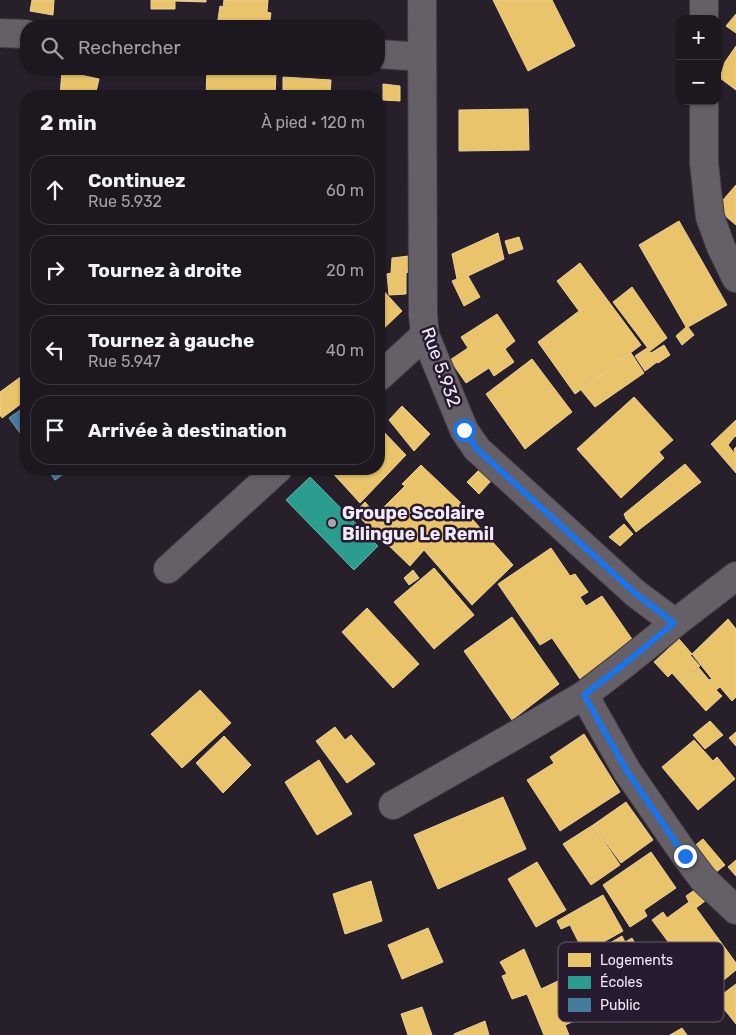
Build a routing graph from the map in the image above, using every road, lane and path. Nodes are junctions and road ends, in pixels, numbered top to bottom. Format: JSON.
{"nodes":[{"id":1,"x":422,"y":0,"type":"edge"},
{"id":2,"x":704,"y":0,"type":"edge"},
{"id":3,"x":704,"y":15,"type":"edge"},
{"id":4,"x":0,"y":33,"type":"edge"},
{"id":5,"x":20,"y":34,"type":"edge"},
{"id":6,"x":385,"y":54,"type":"edge"},
{"id":7,"x":422,"y":57,"type":"junction"},
{"id":8,"x":704,"y":105,"type":"edge"},
{"id":9,"x":736,"y":278,"type":"edge"},
{"id":10,"x":425,"y":335,"type":"junction"},
{"id":11,"x":385,"y":372,"type":"edge"},
{"id":12,"x":271,"y":475,"type":"edge"},
{"id":13,"x":168,"y":569,"type":"dead end"},
{"id":14,"x":736,"y":576,"type":"edge"},
{"id":15,"x":674,"y":623,"type":"junction"},
{"id":16,"x":584,"y":695,"type":"junction"},
{"id":17,"x":393,"y":805,"type":"dead end"},
{"id":18,"x":736,"y":910,"type":"edge"}],
"edges":[{"from":1,"to":7,"type":"street","name":"Rue 5.932"},
{"from":2,"to":3,"type":"street"},
{"from":4,"to":5,"type":"street"},
{"from":6,"to":7,"type":"street"},
{"from":7,"to":10,"type":"street","name":"Rue 5.932"},
{"from":8,"to":9,"type":"street"},
{"from":10,"to":11,"type":"street"},
{"from":10,"to":15,"type":"street","name":"Rue 5.932"},
{"from":12,"to":13,"type":"street"},
{"from":14,"to":15,"type":"street"},
{"from":15,"to":16,"type":"street"},
{"from":16,"to":17,"type":"street"},
{"from":16,"to":18,"type":"street"}]}
